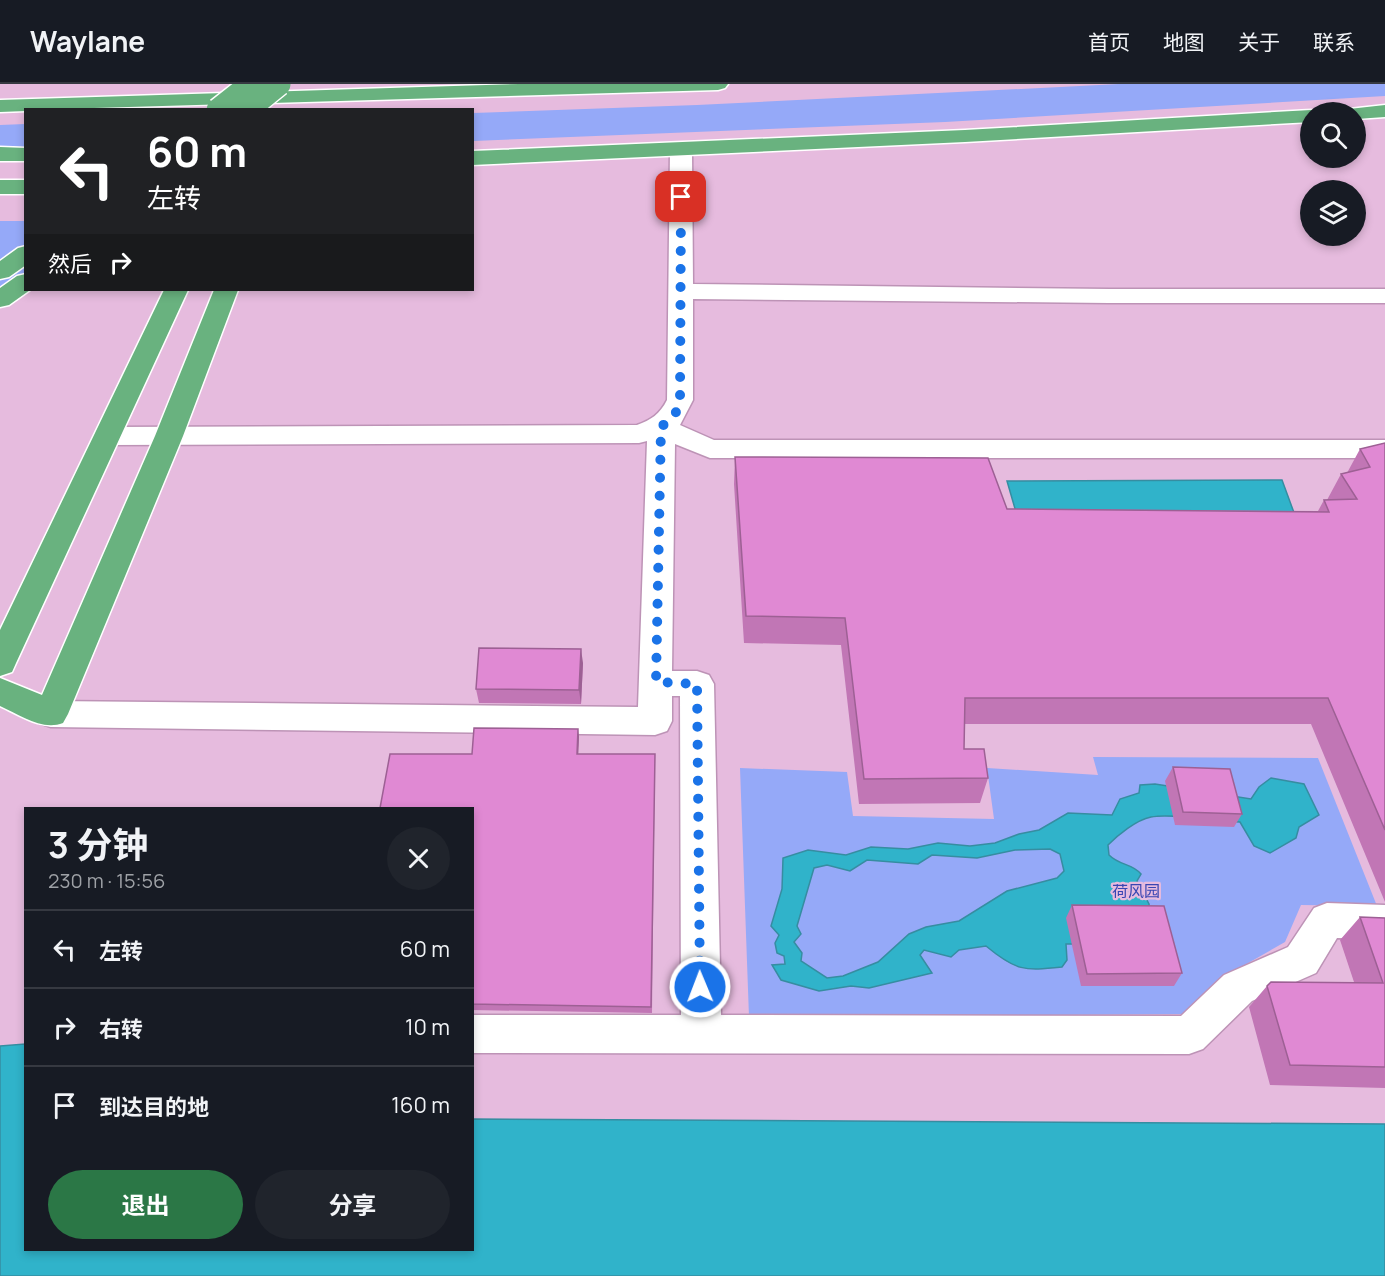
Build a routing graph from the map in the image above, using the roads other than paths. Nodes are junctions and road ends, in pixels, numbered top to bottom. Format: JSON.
{"nodes":[{"id":1,"x":251,"y":84,"type":"edge"},
{"id":2,"x":279,"y":84,"type":"edge"},
{"id":3,"x":718,"y":84,"type":"edge"},
{"id":4,"x":0,"y":106,"type":"edge"},
{"id":5,"x":221,"y":108,"type":"edge"},
{"id":6,"x":249,"y":108,"type":"edge"},
{"id":7,"x":1385,"y":111,"type":"edge"},
{"id":8,"x":1366,"y":112,"type":"edge"},
{"id":9,"x":1300,"y":117,"type":"edge"},
{"id":10,"x":681,"y":150,"type":"junction"},
{"id":11,"x":0,"y":154,"type":"edge"},
{"id":12,"x":24,"y":154,"type":"edge"},
{"id":13,"x":474,"y":158,"type":"edge"},
{"id":14,"x":0,"y":187,"type":"edge"},
{"id":15,"x":24,"y":188,"type":"edge"},
{"id":16,"x":0,"y":205,"type":"edge"},
{"id":17,"x":24,"y":205,"type":"edge"},
{"id":18,"x":24,"y":254,"type":"edge"},
{"id":19,"x":0,"y":272,"type":"edge"},
{"id":20,"x":24,"y":282,"type":"edge"},
{"id":21,"x":176,"y":291,"type":"edge"},
{"id":22,"x":226,"y":291,"type":"edge"},
{"id":23,"x":681,"y":291,"type":"junction"},
{"id":24,"x":1385,"y":296,"type":"edge"},
{"id":25,"x":0,"y":300,"type":"edge"},
{"id":26,"x":661,"y":427,"type":"junction"},
{"id":27,"x":109,"y":436,"type":"junction"},
{"id":28,"x":169,"y":436,"type":"junction"},
{"id":29,"x":1385,"y":449,"type":"edge"},
{"id":30,"x":0,"y":663,"type":"edge"},
{"id":31,"x":656,"y":682,"type":"junction"},
{"id":32,"x":0,"y":692,"type":"edge"},
{"id":33,"x":0,"y":712,"type":"edge"},
{"id":34,"x":51,"y":714,"type":"junction"},
{"id":35,"x":1385,"y":921,"type":"edge"},
{"id":36,"x":474,"y":1034,"type":"edge"},
{"id":37,"x":701,"y":1034,"type":"junction"}],
"edges":[{"from":1,"to":5,"type":"highway","bridge":true},
{"from":2,"to":6,"type":"highway","bridge":true},
{"from":3,"to":4,"type":"highway"},
{"from":7,"to":8,"type":"highway"},
{"from":9,"to":10,"type":"highway"},
{"from":10,"to":13,"type":"highway"},
{"from":10,"to":23,"type":"street"},
{"from":11,"to":12,"type":"highway"},
{"from":14,"to":15,"type":"highway"},
{"from":16,"to":17,"type":"highway"},
{"from":18,"to":19,"type":"highway"},
{"from":20,"to":25,"type":"highway"},
{"from":21,"to":27,"type":"highway"},
{"from":22,"to":28,"type":"highway"},
{"from":23,"to":24,"type":"street"},
{"from":23,"to":26,"type":"street"},
{"from":26,"to":28,"type":"street"},
{"from":26,"to":29,"type":"street"},
{"from":26,"to":31,"type":"street"},
{"from":27,"to":28,"type":"street"},
{"from":27,"to":30,"type":"highway"},
{"from":28,"to":34,"type":"highway"},
{"from":31,"to":34,"type":"street"},
{"from":31,"to":37,"type":"street"},
{"from":32,"to":34,"type":"highway"},
{"from":33,"to":34,"type":"highway"},
{"from":35,"to":37,"type":"street"},
{"from":36,"to":37,"type":"street"}]}
